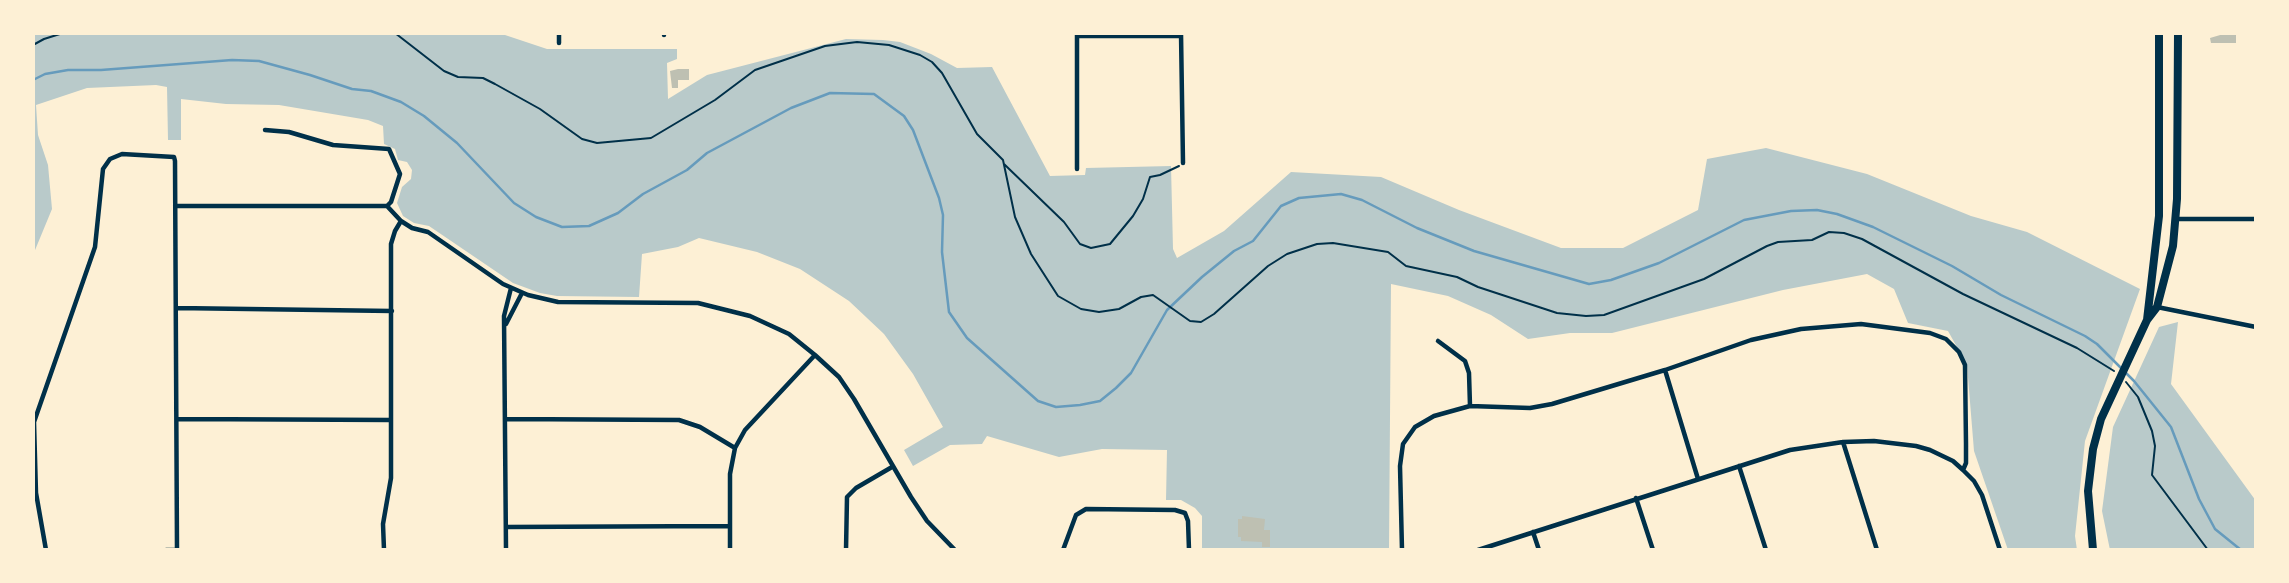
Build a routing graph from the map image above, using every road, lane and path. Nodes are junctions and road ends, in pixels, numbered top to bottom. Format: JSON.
{"nodes":[{"id":1,"x":63,"y":33,"type":"edge"},
{"id":2,"x":395,"y":33,"type":"edge"},
{"id":3,"x":559,"y":33,"type":"edge"},
{"id":4,"x":2159,"y":33,"type":"edge"},
{"id":5,"x":2178,"y":33,"type":"edge"},
{"id":6,"x":1181,"y":34,"type":"edge"},
{"id":7,"x":1077,"y":35,"type":"edge"},
{"id":8,"x":559,"y":43,"type":"dead end"},
{"id":9,"x":33,"y":45,"type":"edge"},
{"id":10,"x":265,"y":130,"type":"dead end"},
{"id":11,"x":1183,"y":163,"type":"joint"},
{"id":12,"x":1004,"y":164,"type":"junction"},
{"id":13,"x":1077,"y":169,"type":"dead end"},
{"id":14,"x":176,"y":206,"type":"junction"},
{"id":15,"x":387,"y":206,"type":"junction"},
{"id":16,"x":2176,"y":219,"type":"junction"},
{"id":17,"x":2256,"y":219,"type":"edge"},
{"id":18,"x":401,"y":222,"type":"junction"},
{"id":19,"x":511,"y":288,"type":"junction"},
{"id":20,"x":522,"y":293,"type":"junction"},
{"id":21,"x":2157,"y":307,"type":"junction"},
{"id":22,"x":176,"y":308,"type":"junction"},
{"id":23,"x":392,"y":311,"type":"junction"},
{"id":24,"x":2147,"y":320,"type":"junction"},
{"id":25,"x":505,"y":325,"type":"junction"},
{"id":26,"x":2256,"y":327,"type":"edge"},
{"id":27,"x":1438,"y":341,"type":"dead end"},
{"id":28,"x":816,"y":355,"type":"junction"},
{"id":29,"x":1665,"y":370,"type":"junction"},
{"id":30,"x":2116,"y":374,"type":"dead end"},
{"id":31,"x":2124,"y":380,"type":"dead end"},
{"id":32,"x":1471,"y":406,"type":"junction"},
{"id":33,"x":177,"y":418,"type":"junction"},
{"id":34,"x":506,"y":419,"type":"junction"},
{"id":35,"x":391,"y":420,"type":"junction"},
{"id":36,"x":1843,"y":442,"type":"junction"},
{"id":37,"x":735,"y":448,"type":"junction"},
{"id":38,"x":1739,"y":466,"type":"junction"},
{"id":39,"x":892,"y":467,"type":"junction"},
{"id":40,"x":1963,"y":470,"type":"junction"},
{"id":41,"x":1698,"y":479,"type":"junction"},
{"id":42,"x":1636,"y":498,"type":"junction"},
{"id":43,"x":729,"y":526,"type":"junction"},
{"id":44,"x":506,"y":527,"type":"junction"},
{"id":45,"x":1533,"y":532,"type":"junction"},
{"id":46,"x":46,"y":550,"type":"edge"},
{"id":47,"x":166,"y":550,"type":"edge"},
{"id":48,"x":177,"y":550,"type":"edge"},
{"id":49,"x":384,"y":550,"type":"edge"},
{"id":50,"x":506,"y":550,"type":"edge"},
{"id":51,"x":730,"y":550,"type":"edge"},
{"id":52,"x":846,"y":550,"type":"edge"},
{"id":53,"x":955,"y":550,"type":"edge"},
{"id":54,"x":1063,"y":550,"type":"edge"},
{"id":55,"x":1189,"y":550,"type":"edge"},
{"id":56,"x":1402,"y":550,"type":"edge"},
{"id":57,"x":1478,"y":550,"type":"edge"},
{"id":58,"x":1539,"y":550,"type":"edge"},
{"id":59,"x":1653,"y":550,"type":"edge"},
{"id":60,"x":1766,"y":550,"type":"edge"},
{"id":61,"x":1877,"y":550,"type":"edge"},
{"id":62,"x":2000,"y":550,"type":"edge"},
{"id":63,"x":2093,"y":550,"type":"edge"},
{"id":64,"x":2208,"y":550,"type":"edge"}],
"edges":[{"from":1,"to":9,"type":"path"},
{"from":2,"to":12,"type":"path"},
{"from":3,"to":8,"type":"street"},
{"from":4,"to":24,"type":"highway"},
{"from":5,"to":16,"type":"highway"},
{"from":6,"to":7,"type":"street"},
{"from":6,"to":11,"type":"street"},
{"from":7,"to":13,"type":"street"},
{"from":10,"to":15,"type":"street"},
{"from":11,"to":12,"type":"path"},
{"from":12,"to":30,"type":"path"},
{"from":14,"to":15,"type":"street"},
{"from":14,"to":22,"type":"street"},
{"from":14,"to":46,"type":"street"},
{"from":15,"to":18,"type":"street"},
{"from":16,"to":17,"type":"street"},
{"from":16,"to":21,"type":"highway"},
{"from":18,"to":19,"type":"street"},
{"from":18,"to":23,"type":"street"},
{"from":19,"to":20,"type":"street"},
{"from":19,"to":25,"type":"street"},
{"from":20,"to":25,"type":"street"},
{"from":20,"to":28,"type":"street"},
{"from":21,"to":24,"type":"highway"},
{"from":21,"to":26,"type":"street"},
{"from":22,"to":23,"type":"street"},
{"from":22,"to":33,"type":"street"},
{"from":23,"to":35,"type":"street"},
{"from":24,"to":63,"type":"highway"},
{"from":25,"to":34,"type":"street"},
{"from":27,"to":32,"type":"street"},
{"from":28,"to":37,"type":"street"},
{"from":28,"to":39,"type":"street"},
{"from":29,"to":32,"type":"street"},
{"from":29,"to":40,"type":"street"},
{"from":29,"to":41,"type":"street"},
{"from":31,"to":64,"type":"path"},
{"from":32,"to":56,"type":"street"},
{"from":33,"to":35,"type":"street"},
{"from":33,"to":48,"type":"street"},
{"from":34,"to":37,"type":"street"},
{"from":34,"to":44,"type":"street"},
{"from":35,"to":49,"type":"street"},
{"from":36,"to":38,"type":"street"},
{"from":36,"to":40,"type":"street"},
{"from":36,"to":61,"type":"street"},
{"from":37,"to":43,"type":"street"},
{"from":38,"to":41,"type":"street"},
{"from":38,"to":60,"type":"street"},
{"from":39,"to":52,"type":"street"},
{"from":39,"to":53,"type":"street"},
{"from":40,"to":62,"type":"street"},
{"from":41,"to":42,"type":"street"},
{"from":42,"to":45,"type":"street"},
{"from":42,"to":59,"type":"street"},
{"from":43,"to":44,"type":"street"},
{"from":43,"to":51,"type":"street"},
{"from":44,"to":50,"type":"street"},
{"from":45,"to":57,"type":"street"},
{"from":45,"to":58,"type":"street"},
{"from":47,"to":48,"type":"street"},
{"from":54,"to":55,"type":"street"}]}
